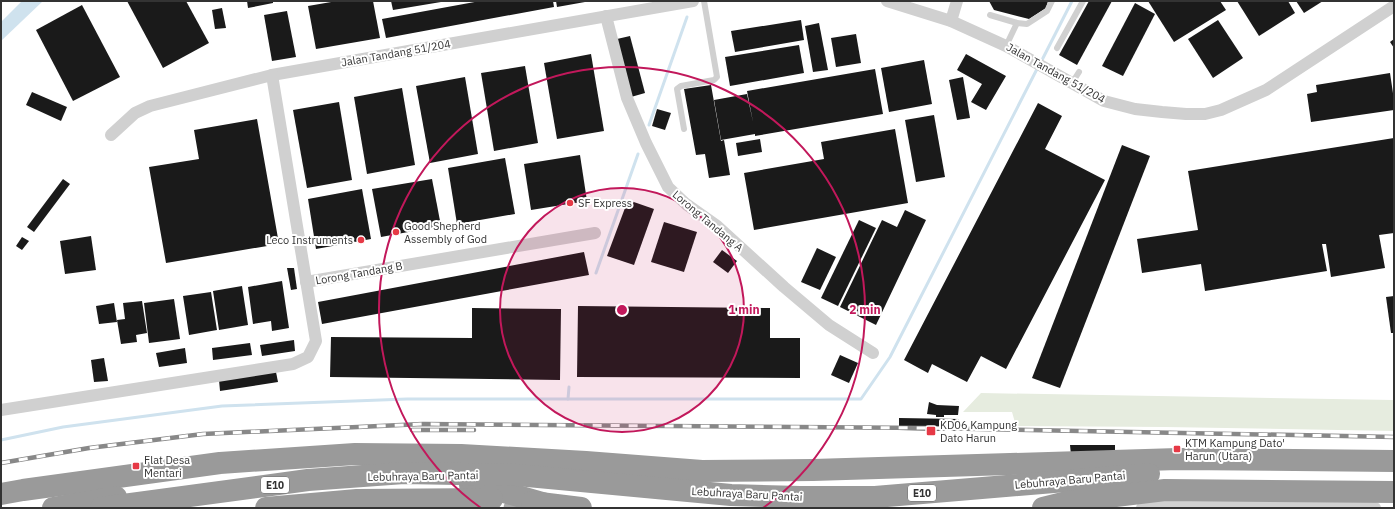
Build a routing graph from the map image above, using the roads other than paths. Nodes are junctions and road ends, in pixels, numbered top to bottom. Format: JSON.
{"nodes":[{"id":1,"x":693,"y":1,"type":"edge"},
{"id":2,"x":704,"y":1,"type":"edge"},
{"id":3,"x":887,"y":1,"type":"edge"},
{"id":4,"x":957,"y":1,"type":"edge"},
{"id":5,"x":1052,"y":1,"type":"edge"},
{"id":6,"x":1083,"y":1,"type":"edge"},
{"id":7,"x":659,"y":4,"type":"edge"},
{"id":8,"x":1394,"y":6,"type":"edge"},
{"id":9,"x":990,"y":15,"type":"dead end"},
{"id":10,"x":606,"y":16,"type":"junction"},
{"id":11,"x":951,"y":21,"type":"junction"},
{"id":12,"x":1017,"y":23,"type":"junction"},
{"id":13,"x":1006,"y":46,"type":"junction"},
{"id":14,"x":1057,"y":48,"type":"dead end"},
{"id":15,"x":1079,"y":72,"type":"dead end"},
{"id":16,"x":272,"y":75,"type":"junction"},
{"id":17,"x":1072,"y":84,"type":"junction"},
{"id":18,"x":684,"y":129,"type":"dead end"},
{"id":19,"x":110,"y":135,"type":"dead end"},
{"id":20,"x":595,"y":233,"type":"dead end"},
{"id":21,"x":306,"y":282,"type":"junction"},
{"id":22,"x":873,"y":353,"type":"dead end"},
{"id":23,"x":1,"y":410,"type":"edge"},
{"id":24,"x":460,"y":455,"type":"junction"},
{"id":25,"x":1394,"y":461,"type":"edge"},
{"id":26,"x":1394,"y":474,"type":"edge"},
{"id":27,"x":1394,"y":492,"type":"edge"},
{"id":28,"x":1,"y":494,"type":"edge"},
{"id":29,"x":549,"y":506,"type":"edge"},
{"id":30,"x":1148,"y":506,"type":"edge"},
{"id":31,"x":52,"y":508,"type":"edge"},
{"id":32,"x":101,"y":508,"type":"edge"},
{"id":33,"x":169,"y":508,"type":"edge"},
{"id":34,"x":266,"y":508,"type":"edge"},
{"id":35,"x":513,"y":508,"type":"edge"},
{"id":36,"x":581,"y":508,"type":"edge"},
{"id":37,"x":1043,"y":508,"type":"edge"},
{"id":38,"x":1309,"y":508,"type":"edge"},
{"id":39,"x":1375,"y":508,"type":"edge"}],
"edges":[{"from":1,"to":7,"type":"street","name":"Jalan Tandang 51/204"},
{"from":2,"to":18,"type":"lane"},
{"from":3,"to":11,"type":"street","name":"Jalan Tandang 51/204"},
{"from":4,"to":11,"type":"street"},
{"from":5,"to":12,"type":"lane"},
{"from":6,"to":14,"type":"lane"},
{"from":7,"to":10,"type":"street","name":"Jalan Tandang 51/204"},
{"from":8,"to":17,"type":"street","name":"Jalan Tandang 51/204"},
{"from":9,"to":12,"type":"lane"},
{"from":10,"to":16,"type":"street","name":"Jalan Tandang 51/204"},
{"from":10,"to":22,"type":"street","name":"Lorong Tandang A"},
{"from":11,"to":13,"type":"street","name":"Jalan Tandang 51/204"},
{"from":12,"to":13,"type":"lane"},
{"from":13,"to":17,"type":"street","name":"Jalan Tandang 51/204"},
{"from":15,"to":17,"type":"lane"},
{"from":16,"to":19,"type":"street","name":"Jalan Tandang 51/204"},
{"from":16,"to":21,"type":"street","name":"Lorong Tandang B"},
{"from":20,"to":21,"type":"street","name":"Lorong Tandang B"},
{"from":21,"to":23,"type":"street"},
{"from":24,"to":25,"type":"highway"},
{"from":24,"to":28,"type":"highway"},
{"from":24,"to":31,"type":"highway"},
{"from":26,"to":32,"type":"highway","name":"Lebuhraya Baru Pantai","number":"E10"},
{"from":27,"to":37,"type":"highway","name":"Lebuhraya Baru Pantai"},
{"from":29,"to":33,"type":"highway"},
{"from":29,"to":34,"type":"highway","name":"Lebuhraya Baru Pantai","number":"E10"},
{"from":29,"to":35,"type":"main road"},
{"from":29,"to":36,"type":"highway","name":"Lebuhraya Baru Pantai","number":"E10"},
{"from":30,"to":38,"type":"street"},
{"from":38,"to":39,"type":"street"}]}
